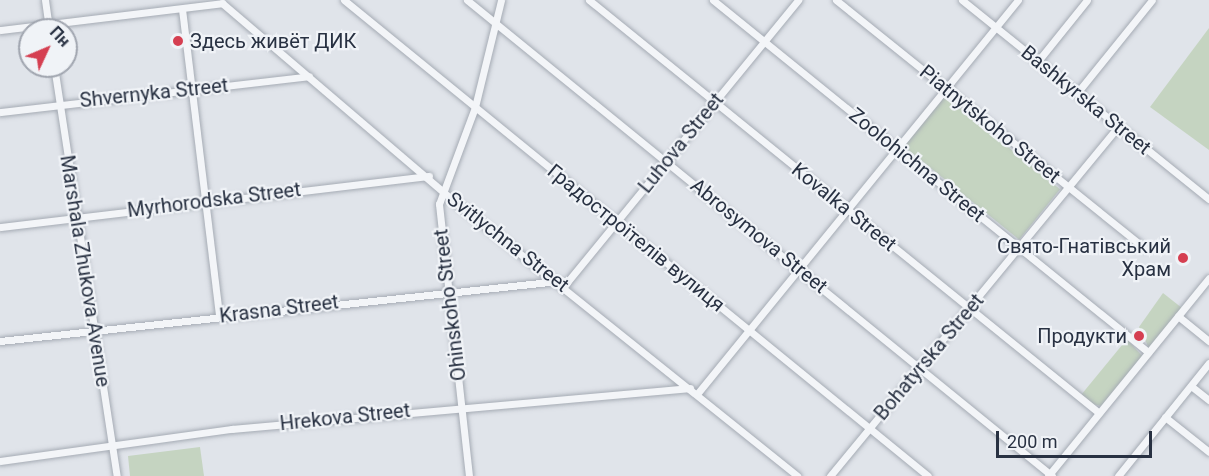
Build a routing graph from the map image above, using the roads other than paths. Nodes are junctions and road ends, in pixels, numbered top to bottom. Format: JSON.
{"nodes":[{"id":1,"x":45,"y":0,"type":"edge"},
{"id":2,"x":344,"y":0,"type":"edge"},
{"id":3,"x":467,"y":0,"type":"edge"},
{"id":4,"x":501,"y":0,"type":"edge"},
{"id":5,"x":589,"y":0,"type":"edge"},
{"id":6,"x":713,"y":0,"type":"edge"},
{"id":7,"x":798,"y":0,"type":"edge"},
{"id":8,"x":836,"y":0,"type":"edge"},
{"id":9,"x":962,"y":0,"type":"edge"},
{"id":10,"x":1018,"y":0,"type":"edge"},
{"id":11,"x":1087,"y":0,"type":"edge"},
{"id":12,"x":1152,"y":0,"type":"edge"},
{"id":13,"x":223,"y":1,"type":"edge"},
{"id":14,"x":182,"y":9,"type":"junction"},
{"id":15,"x":48,"y":18,"type":"edge"},
{"id":16,"x":78,"y":23,"type":"edge"},
{"id":17,"x":495,"y":23,"type":"junction"},
{"id":18,"x":996,"y":27,"type":"junction"},
{"id":19,"x":18,"y":29,"type":"edge"},
{"id":20,"x":0,"y":30,"type":"edge"},
{"id":21,"x":764,"y":41,"type":"junction"},
{"id":22,"x":1038,"y":61,"type":"junction"},
{"id":23,"x":309,"y":76,"type":"junction"},
{"id":24,"x":56,"y":78,"type":"edge"},
{"id":25,"x":946,"y":89,"type":"junction"},
{"id":26,"x":191,"y":90,"type":"junction"},
{"id":27,"x":1077,"y":93,"type":"junction"},
{"id":28,"x":715,"y":102,"type":"junction"},
{"id":29,"x":59,"y":104,"type":"junction"},
{"id":30,"x":476,"y":107,"type":"junction"},
{"id":31,"x":0,"y":112,"type":"edge"},
{"id":32,"x":1119,"y":126,"type":"junction"},
{"id":33,"x":897,"y":149,"type":"junction"},
{"id":34,"x":666,"y":161,"type":"junction"},
{"id":35,"x":429,"y":176,"type":"junction"},
{"id":36,"x":1068,"y":188,"type":"junction"},
{"id":37,"x":443,"y":192,"type":"junction"},
{"id":38,"x":1209,"y":199,"type":"edge"},
{"id":39,"x":204,"y":202,"type":"junction"},
{"id":40,"x":848,"y":209,"type":"junction"},
{"id":41,"x":77,"y":218,"type":"junction"},
{"id":42,"x":616,"y":222,"type":"junction"},
{"id":43,"x":0,"y":227,"type":"edge"},
{"id":44,"x":1019,"y":248,"type":"junction"},
{"id":45,"x":1143,"y":248,"type":"dead end"},
{"id":46,"x":799,"y":269,"type":"junction"},
{"id":47,"x":1209,"y":278,"type":"edge"},
{"id":48,"x":562,"y":283,"type":"junction"},
{"id":49,"x":1206,"y":288,"type":"edge"},
{"id":50,"x":449,"y":289,"type":"junction"},
{"id":51,"x":969,"y":308,"type":"junction"},
{"id":52,"x":219,"y":316,"type":"junction"},
{"id":53,"x":1178,"y":316,"type":"junction"},
{"id":54,"x":94,"y":329,"type":"junction"},
{"id":55,"x":749,"y":330,"type":"junction"},
{"id":56,"x":0,"y":341,"type":"edge"},
{"id":57,"x":1209,"y":341,"type":"edge"},
{"id":58,"x":1148,"y":352,"type":"junction"},
{"id":59,"x":1209,"y":363,"type":"edge"},
{"id":60,"x":920,"y":368,"type":"junction"},
{"id":61,"x":1191,"y":386,"type":"junction"},
{"id":62,"x":690,"y":388,"type":"junction"},
{"id":63,"x":697,"y":394,"type":"junction"},
{"id":64,"x":1209,"y":400,"type":"edge"},
{"id":65,"x":462,"y":410,"type":"junction"},
{"id":66,"x":1099,"y":413,"type":"junction"},
{"id":67,"x":1165,"y":417,"type":"junction"},
{"id":68,"x":869,"y":428,"type":"junction"},
{"id":69,"x":112,"y":446,"type":"junction"},
{"id":70,"x":1209,"y":452,"type":"edge"},
{"id":71,"x":0,"y":461,"type":"edge"},
{"id":72,"x":1050,"y":475,"type":"edge"},
{"id":73,"x":117,"y":476,"type":"edge"},
{"id":74,"x":469,"y":476,"type":"edge"},
{"id":75,"x":797,"y":476,"type":"edge"},
{"id":76,"x":830,"y":476,"type":"edge"},
{"id":77,"x":928,"y":476,"type":"edge"},
{"id":78,"x":1118,"y":476,"type":"edge"}],
"edges":[{"from":1,"to":15,"type":"street"},
{"from":2,"to":30,"type":"street","name":"Градостроїтелiв вулиця"},
{"from":3,"to":17,"type":"street","name":"Abrosymova Street"},
{"from":4,"to":17,"type":"street","name":"Ohinskoho Street"},
{"from":5,"to":28,"type":"street","name":"Kovalka Street"},
{"from":6,"to":21,"type":"street","name":"Zoolohichna Street"},
{"from":7,"to":21,"type":"street","name":"Luhova Street"},
{"from":8,"to":25,"type":"street","name":"Piatnytskoho Street"},
{"from":9,"to":18,"type":"street","name":"Bashkyrska Street"},
{"from":10,"to":18,"type":"street"},
{"from":11,"to":22,"type":"street"},
{"from":12,"to":27,"type":"street"},
{"from":13,"to":14,"type":"street"},
{"from":13,"to":23,"type":"street","name":"Svitlychna Street"},
{"from":14,"to":16,"type":"street"},
{"from":14,"to":26,"type":"street"},
{"from":17,"to":30,"type":"street","name":"Ohinskoho Street"},
{"from":17,"to":34,"type":"street","name":"Abrosymova Street"},
{"from":18,"to":22,"type":"street","name":"Bashkyrska Street"},
{"from":18,"to":25,"type":"street"},
{"from":19,"to":20,"type":"street"},
{"from":21,"to":28,"type":"street","name":"Luhova Street"},
{"from":21,"to":33,"type":"street","name":"Zoolohichna Street"},
{"from":22,"to":27,"type":"street","name":"Bashkyrska Street"},
{"from":23,"to":26,"type":"street","name":"Shvernyka Street"},
{"from":23,"to":35,"type":"street","name":"Svitlychna Street"},
{"from":24,"to":29,"type":"street","name":"Marshala Zhukova Avenue"},
{"from":25,"to":33,"type":"street"},
{"from":25,"to":36,"type":"street","name":"Piatnytskoho Street"},
{"from":26,"to":29,"type":"street","name":"Shvernyka Street"},
{"from":26,"to":39,"type":"street"},
{"from":27,"to":32,"type":"street","name":"Bashkyrska Street"},
{"from":28,"to":34,"type":"street","name":"Luhova Street"},
{"from":28,"to":40,"type":"street","name":"Kovalka Street"},
{"from":29,"to":31,"type":"street","name":"Shvernyka Street"},
{"from":29,"to":41,"type":"street","name":"Marshala Zhukova Avenue"},
{"from":30,"to":37,"type":"street","name":"Ohinskoho Street"},
{"from":30,"to":42,"type":"street","name":"Градостроїтелiв вулиця"},
{"from":32,"to":36,"type":"street","name":"Bohatyrska Street"},
{"from":32,"to":38,"type":"street","name":"Bashkyrska Street"},
{"from":33,"to":40,"type":"street"},
{"from":33,"to":44,"type":"street","name":"Zoolohichna Street"},
{"from":34,"to":42,"type":"street","name":"Luhova Street"},
{"from":34,"to":46,"type":"street","name":"Abrosymova Street"},
{"from":35,"to":37,"type":"street","name":"Svitlychna Street"},
{"from":35,"to":39,"type":"street","name":"Myrhorodska Street"},
{"from":36,"to":44,"type":"street","name":"Bohatyrska Street"},
{"from":36,"to":45,"type":"street","name":"Piatnytskoho Street"},
{"from":37,"to":48,"type":"street","name":"Svitlychna Street"},
{"from":37,"to":50,"type":"street","name":"Ohinskoho Street"},
{"from":39,"to":41,"type":"street","name":"Myrhorodska Street"},
{"from":39,"to":52,"type":"street"},
{"from":40,"to":46,"type":"street"},
{"from":40,"to":51,"type":"street","name":"Kovalka Street"},
{"from":41,"to":43,"type":"street","name":"Myrhorodska Street"},
{"from":41,"to":54,"type":"street","name":"Marshala Zhukova Avenue"},
{"from":42,"to":48,"type":"street","name":"Luhova Street"},
{"from":42,"to":55,"type":"street","name":"Градостроїтелiв вулиця"},
{"from":44,"to":51,"type":"street","name":"Bohatyrska Street"},
{"from":44,"to":58,"type":"street","name":"Zoolohichna Street"},
{"from":46,"to":55,"type":"street"},
{"from":46,"to":60,"type":"street","name":"Abrosymova Street"},
{"from":47,"to":49,"type":"street"},
{"from":48,"to":50,"type":"street","name":"Krasna Street"},
{"from":48,"to":62,"type":"street","name":"Svitlychna Street"},
{"from":49,"to":53,"type":"street"},
{"from":50,"to":52,"type":"street","name":"Krasna Street"},
{"from":50,"to":65,"type":"street","name":"Ohinskoho Street"},
{"from":51,"to":60,"type":"street","name":"Bohatyrska Street"},
{"from":51,"to":66,"type":"street","name":"Kovalka Street"},
{"from":52,"to":54,"type":"street","name":"Krasna Street"},
{"from":53,"to":57,"type":"street"},
{"from":53,"to":58,"type":"street"},
{"from":54,"to":56,"type":"street","name":"Krasna Street"},
{"from":54,"to":69,"type":"street","name":"Marshala Zhukova Avenue"},
{"from":55,"to":63,"type":"street"},
{"from":55,"to":68,"type":"street","name":"Градостроїтелiв вулиця"},
{"from":58,"to":66,"type":"street"},
{"from":59,"to":61,"type":"street"},
{"from":60,"to":68,"type":"street","name":"Bohatyrska Street"},
{"from":60,"to":72,"type":"street","name":"Abrosymova Street"},
{"from":61,"to":64,"type":"street"},
{"from":61,"to":67,"type":"street"},
{"from":62,"to":63,"type":"street","name":"Svitlychna Street"},
{"from":62,"to":65,"type":"street","name":"Hrekova Street"},
{"from":63,"to":75,"type":"street","name":"Svitlychna Street"},
{"from":65,"to":69,"type":"street","name":"Hrekova Street"},
{"from":65,"to":74,"type":"street","name":"Ohinskoho Street"},
{"from":66,"to":72,"type":"street"},
{"from":67,"to":70,"type":"street"},
{"from":67,"to":78,"type":"street"},
{"from":68,"to":76,"type":"street","name":"Bohatyrska Street"},
{"from":68,"to":77,"type":"street","name":"Градостроїтелiв вулиця"},
{"from":69,"to":71,"type":"street","name":"Hrekova Street"},
{"from":69,"to":73,"type":"street","name":"Marshala Zhukova Avenue"}]}
